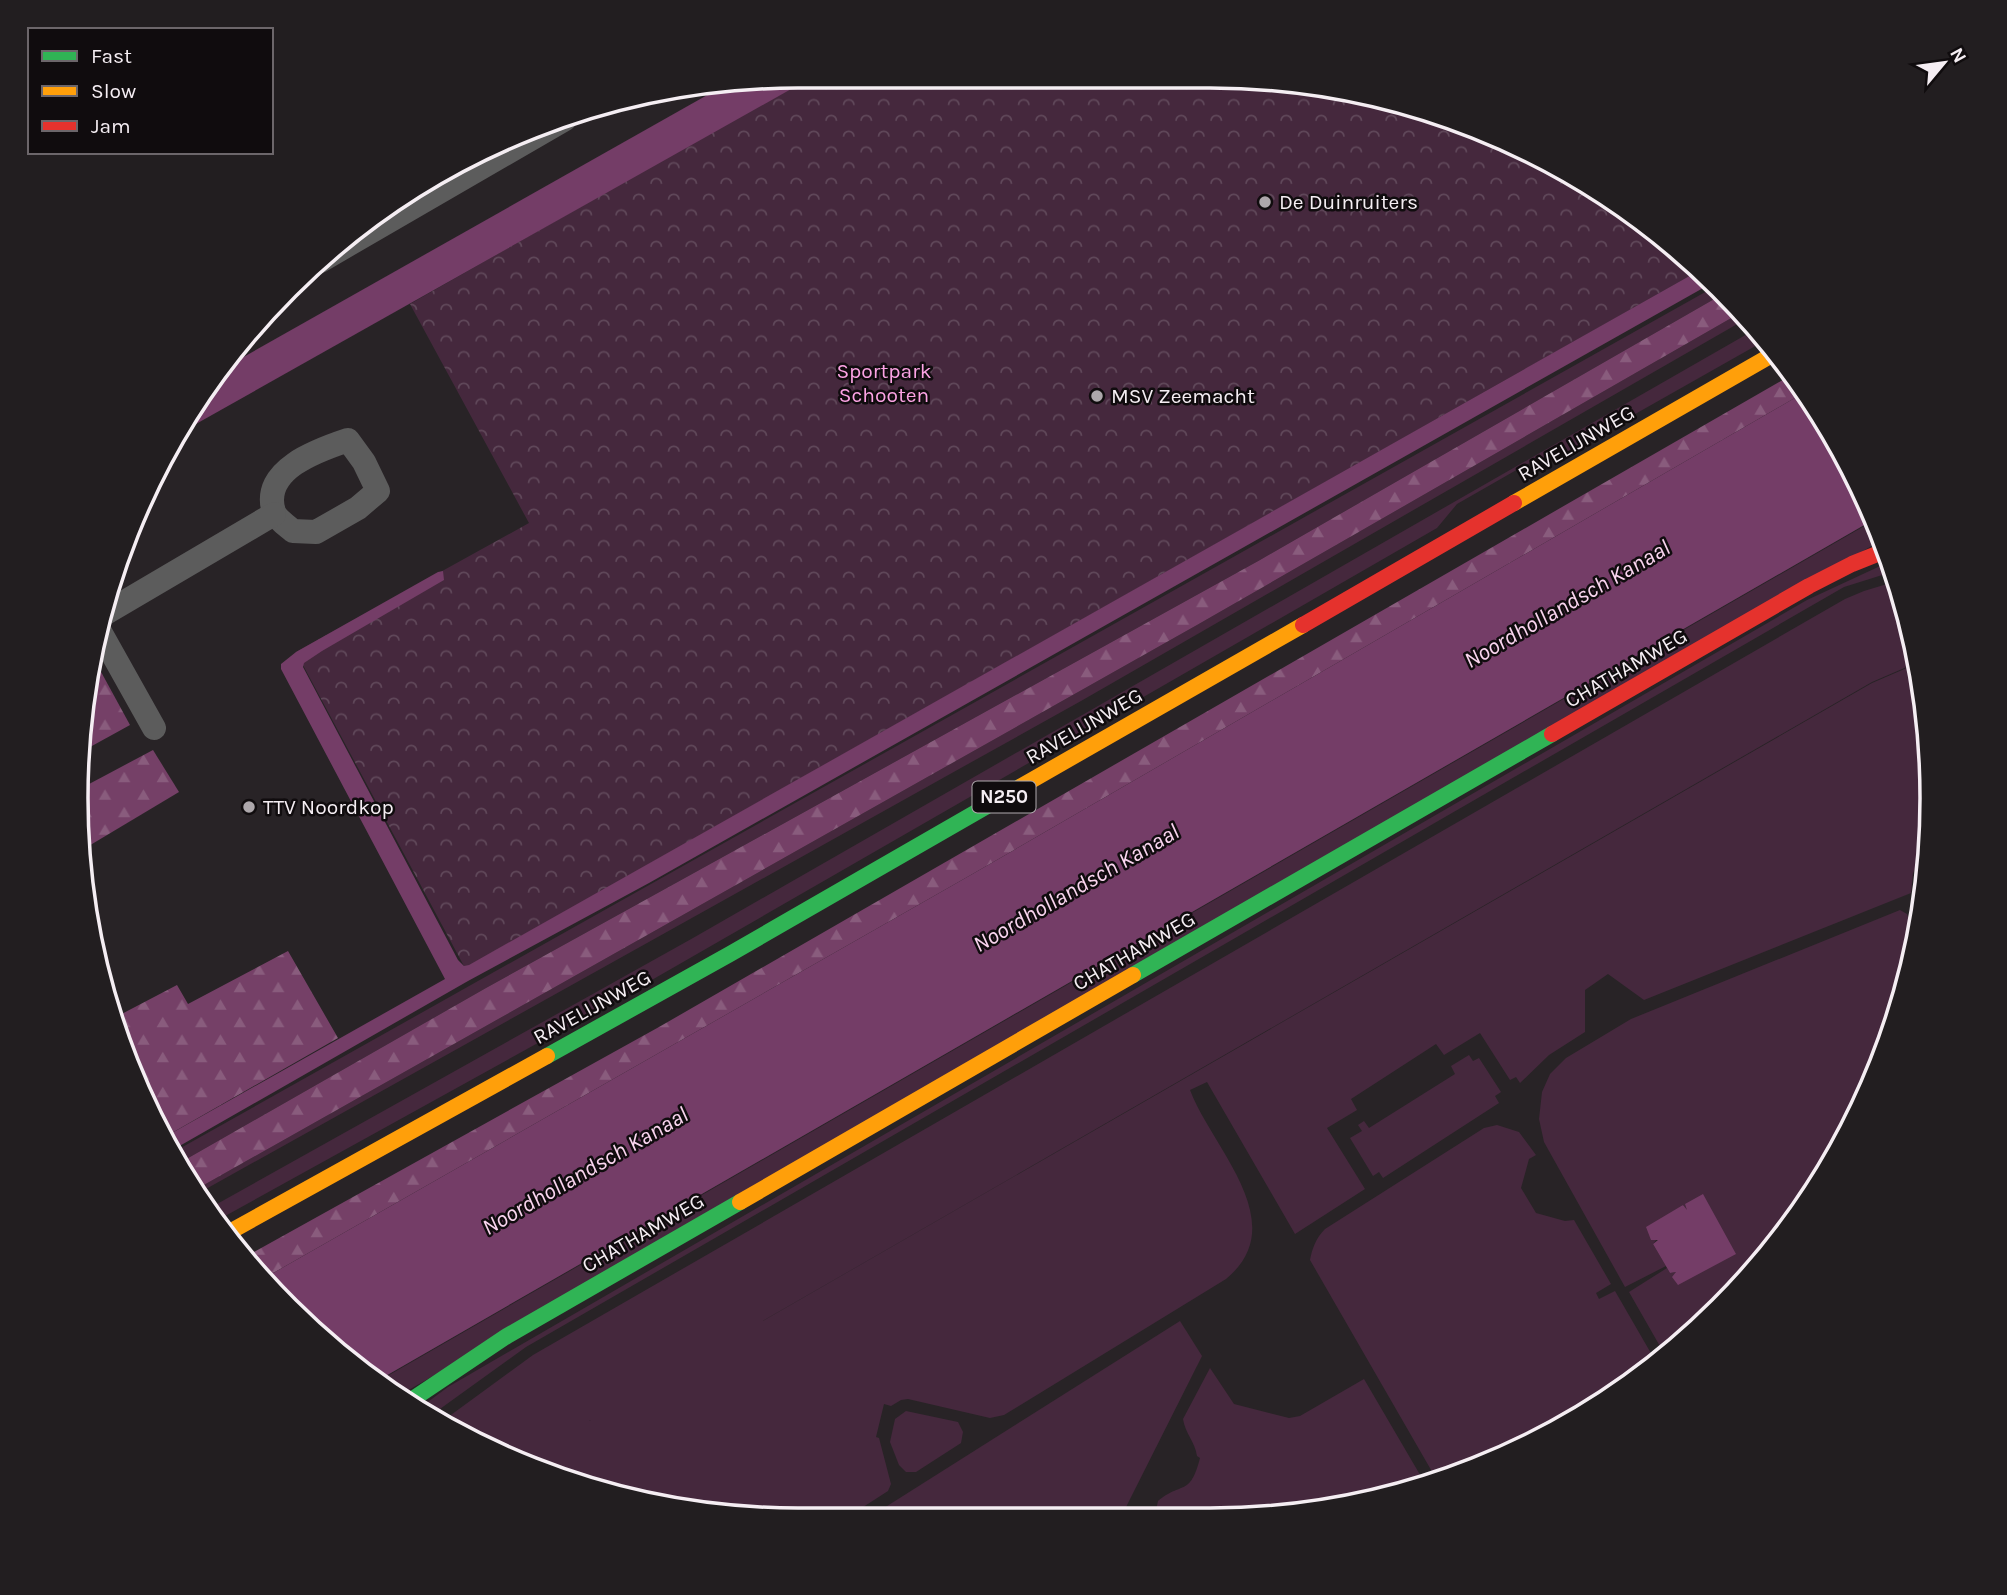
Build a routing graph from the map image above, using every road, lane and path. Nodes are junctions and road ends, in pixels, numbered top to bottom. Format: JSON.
{"nodes":[{"id":1,"x":523,"y":143,"type":"edge"},
{"id":2,"x":361,"y":237,"type":"edge"},
{"id":3,"x":1767,"y":358,"type":"edge"},
{"id":4,"x":274,"y":514,"type":"dead end"},
{"id":5,"x":1876,"y":554,"type":"edge"},
{"id":6,"x":114,"y":608,"type":"edge"},
{"id":7,"x":105,"y":641,"type":"edge"},
{"id":8,"x":154,"y":728,"type":"dead end"},
{"id":9,"x":234,"y":1230,"type":"edge"},
{"id":10,"x":417,"y":1396,"type":"edge"}],
"edges":[{"from":1,"to":2,"type":"street"},
{"from":3,"to":9,"type":"main road","name":"RAVELIJNWEG","number":"N250"},
{"from":4,"to":6,"type":"street"},
{"from":5,"to":10,"type":"main road","name":"CHATHAMWEG"},
{"from":7,"to":8,"type":"street"}]}
